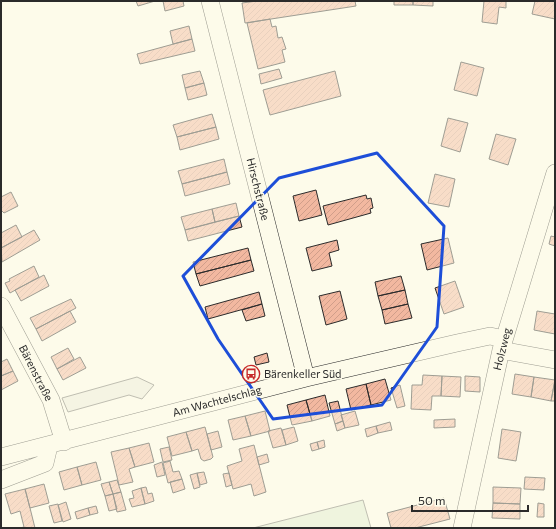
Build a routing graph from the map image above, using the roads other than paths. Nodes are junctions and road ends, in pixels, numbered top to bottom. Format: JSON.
{"nodes":[{"id":1,"x":210,"y":1,"type":"edge"},
{"id":2,"x":555,"y":173,"type":"edge"},
{"id":3,"x":1,"y":306,"type":"edge"},
{"id":4,"x":502,"y":345,"type":"junction"},
{"id":5,"x":555,"y":360,"type":"edge"},
{"id":6,"x":306,"y":378,"type":"junction"},
{"id":7,"x":56,"y":444,"type":"junction"},
{"id":8,"x":1,"y":458,"type":"edge"},
{"id":9,"x":1,"y":480,"type":"edge"},
{"id":10,"x":462,"y":528,"type":"edge"}],
"edges":[{"from":1,"to":6,"type":"street","name":"Hirschstraße"},
{"from":2,"to":4,"type":"street","name":"Holzweg"},
{"from":3,"to":7,"type":"street","name":"Bärenstraße"},
{"from":4,"to":5,"type":"street","name":"Am Wachtelschlag"},
{"from":4,"to":6,"type":"street","name":"Am Wachtelschlag"},
{"from":4,"to":10,"type":"street","name":"Holzweg"},
{"from":6,"to":7,"type":"street","name":"Am Wachtelschlag"},
{"from":7,"to":8,"type":"street","name":"Am Wachtelschlag"},
{"from":7,"to":9,"type":"street"}]}
